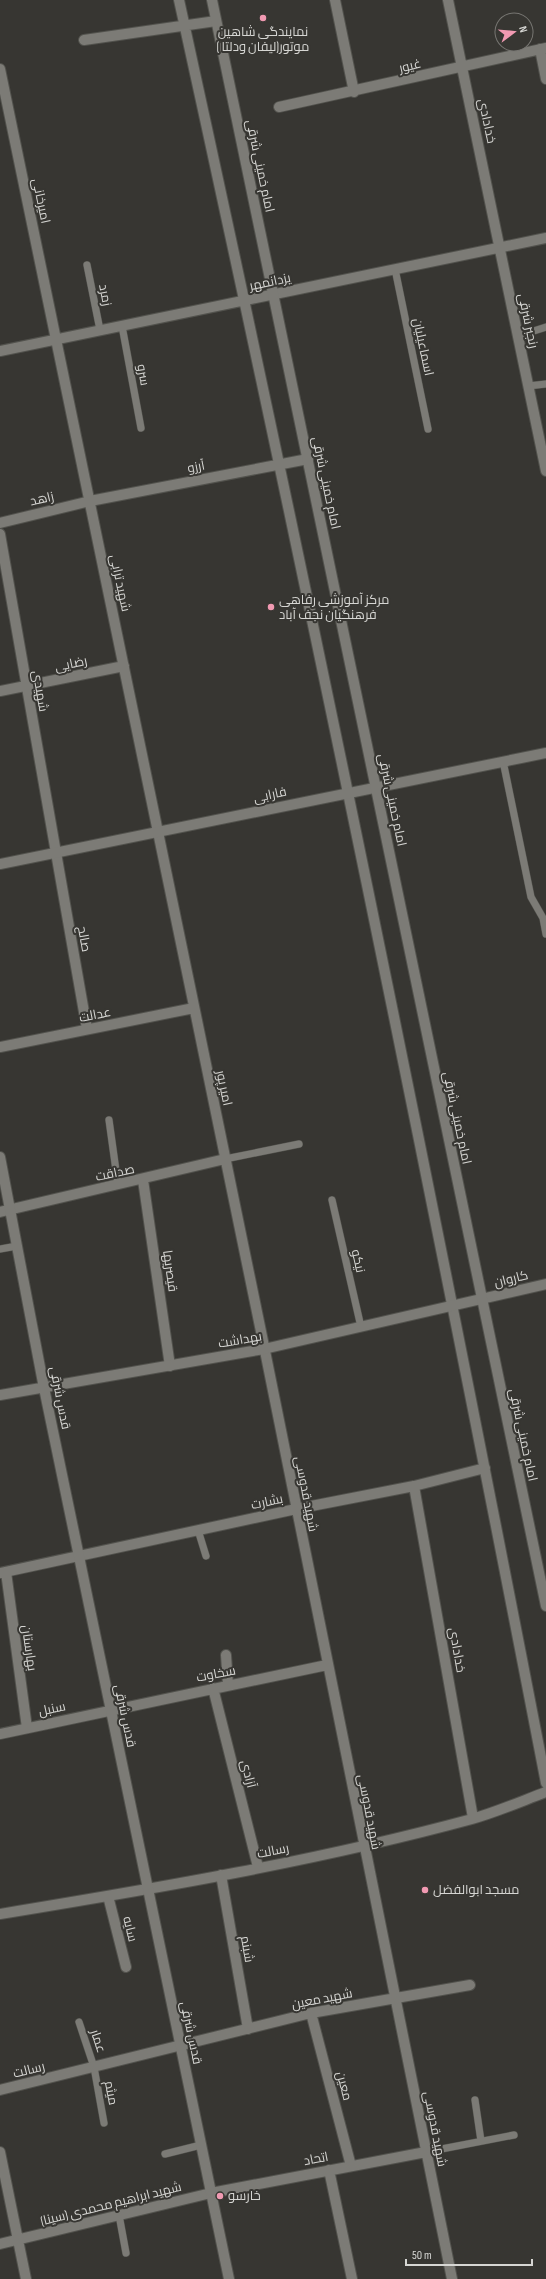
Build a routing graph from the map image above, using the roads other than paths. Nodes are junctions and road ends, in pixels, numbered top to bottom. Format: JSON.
{"nodes":[{"id":1,"x":179,"y":0,"type":"edge"},
{"id":2,"x":212,"y":0,"type":"edge"},
{"id":3,"x":335,"y":0,"type":"edge"},
{"id":4,"x":448,"y":0,"type":"edge"},
{"id":5,"x":216,"y":21,"type":"junction"},
{"id":6,"x":185,"y":25,"type":"junction"},
{"id":7,"x":84,"y":40,"type":"dead end"},
{"id":8,"x":543,"y":49,"type":"edge"},
{"id":9,"x":462,"y":67,"type":"junction"},
{"id":10,"x":0,"y":69,"type":"edge"},
{"id":11,"x":546,"y":78,"type":"edge"},
{"id":12,"x":354,"y":92,"type":"junction"},
{"id":13,"x":279,"y":107,"type":"dead end"},
{"id":14,"x":546,"y":238,"type":"edge"},
{"id":15,"x":499,"y":247,"type":"junction"},
{"id":16,"x":87,"y":265,"type":"dead end"},
{"id":17,"x":395,"y":269,"type":"junction"},
{"id":18,"x":273,"y":294,"type":"junction"},
{"id":19,"x":245,"y":300,"type":"junction"},
{"id":20,"x":122,"y":326,"type":"junction"},
{"id":21,"x":546,"y":327,"type":"edge"},
{"id":22,"x":100,"y":330,"type":"junction"},
{"id":23,"x":518,"y":336,"type":"junction"},
{"id":24,"x":56,"y":339,"type":"junction"},
{"id":25,"x":0,"y":351,"type":"edge"},
{"id":26,"x":546,"y":384,"type":"edge"},
{"id":27,"x":528,"y":386,"type":"junction"},
{"id":28,"x":141,"y":428,"type":"dead end"},
{"id":29,"x":428,"y":429,"type":"dead end"},
{"id":30,"x":544,"y":447,"type":"edge"},
{"id":31,"x":308,"y":459,"type":"junction"},
{"id":32,"x":280,"y":464,"type":"junction"},
{"id":33,"x":546,"y":471,"type":"edge"},
{"id":34,"x":90,"y":501,"type":"junction"},
{"id":35,"x":0,"y":523,"type":"edge"},
{"id":36,"x":0,"y":534,"type":"edge"},
{"id":37,"x":124,"y":666,"type":"junction"},
{"id":38,"x":26,"y":686,"type":"junction"},
{"id":39,"x":0,"y":691,"type":"edge"},
{"id":40,"x":546,"y":753,"type":"edge"},
{"id":41,"x":503,"y":761,"type":"junction"},
{"id":42,"x":376,"y":787,"type":"junction"},
{"id":43,"x":349,"y":793,"type":"junction"},
{"id":44,"x":158,"y":832,"type":"junction"},
{"id":45,"x":55,"y":853,"type":"junction"},
{"id":46,"x":0,"y":864,"type":"edge"},
{"id":47,"x":546,"y":934,"type":"edge"},
{"id":48,"x":194,"y":1008,"type":"junction"},
{"id":49,"x":87,"y":1030,"type":"junction"},
{"id":50,"x":0,"y":1047,"type":"edge"},
{"id":51,"x":109,"y":1120,"type":"dead end"},
{"id":52,"x":299,"y":1144,"type":"dead end"},
{"id":53,"x":0,"y":1157,"type":"edge"},
{"id":54,"x":226,"y":1159,"type":"junction"},
{"id":55,"x":143,"y":1180,"type":"junction"},
{"id":56,"x":118,"y":1185,"type":"junction"},
{"id":57,"x":332,"y":1200,"type":"dead end"},
{"id":58,"x":5,"y":1211,"type":"edge"},
{"id":59,"x":17,"y":1246,"type":"junction"},
{"id":60,"x":0,"y":1249,"type":"edge"},
{"id":61,"x":546,"y":1284,"type":"edge"},
{"id":62,"x":482,"y":1300,"type":"junction"},
{"id":63,"x":453,"y":1306,"type":"junction"},
{"id":64,"x":361,"y":1327,"type":"junction"},
{"id":65,"x":264,"y":1349,"type":"junction"},
{"id":66,"x":170,"y":1366,"type":"junction"},
{"id":67,"x":44,"y":1388,"type":"junction"},
{"id":68,"x":0,"y":1395,"type":"edge"},
{"id":69,"x":485,"y":1468,"type":"junction"},
{"id":70,"x":414,"y":1486,"type":"junction"},
{"id":71,"x":296,"y":1509,"type":"junction"},
{"id":72,"x":198,"y":1530,"type":"junction"},
{"id":73,"x":206,"y":1556,"type":"dead end"},
{"id":74,"x":79,"y":1557,"type":"junction"},
{"id":75,"x":3,"y":1573,"type":"edge"},
{"id":76,"x":546,"y":1606,"type":"edge"},
{"id":77,"x":226,"y":1655,"type":"dead end"},
{"id":78,"x":327,"y":1665,"type":"junction"},
{"id":79,"x":228,"y":1685,"type":"junction"},
{"id":80,"x":213,"y":1688,"type":"junction"},
{"id":81,"x":110,"y":1709,"type":"junction"},
{"id":82,"x":27,"y":1728,"type":"junction"},
{"id":83,"x":0,"y":1734,"type":"edge"},
{"id":84,"x":546,"y":1783,"type":"edge"},
{"id":85,"x":546,"y":1792,"type":"edge"},
{"id":86,"x":473,"y":1818,"type":"junction"},
{"id":87,"x":362,"y":1846,"type":"junction"},
{"id":88,"x":258,"y":1867,"type":"junction"},
{"id":89,"x":221,"y":1875,"type":"junction"},
{"id":90,"x":148,"y":1889,"type":"junction"},
{"id":91,"x":108,"y":1896,"type":"junction"},
{"id":92,"x":0,"y":1914,"type":"edge"},
{"id":93,"x":126,"y":1967,"type":"dead end"},
{"id":94,"x":470,"y":1985,"type":"dead end"},
{"id":95,"x":395,"y":1999,"type":"junction"},
{"id":96,"x":311,"y":2013,"type":"junction"},
{"id":97,"x":79,"y":2022,"type":"dead end"},
{"id":98,"x":248,"y":2029,"type":"junction"},
{"id":99,"x":180,"y":2046,"type":"junction"},
{"id":100,"x":94,"y":2067,"type":"junction"},
{"id":101,"x":0,"y":2090,"type":"edge"},
{"id":102,"x":474,"y":2100,"type":"dead end"},
{"id":103,"x":104,"y":2122,"type":"dead end"},
{"id":104,"x":514,"y":2135,"type":"dead end"},
{"id":105,"x":481,"y":2141,"type":"junction"},
{"id":106,"x":201,"y":2145,"type":"junction"},
{"id":107,"x":0,"y":2152,"type":"edge"},
{"id":108,"x":426,"y":2152,"type":"junction"},
{"id":109,"x":165,"y":2154,"type":"dead end"},
{"id":110,"x":351,"y":2166,"type":"junction"},
{"id":111,"x":329,"y":2170,"type":"junction"},
{"id":112,"x":211,"y":2193,"type":"junction"},
{"id":113,"x":119,"y":2215,"type":"junction"},
{"id":114,"x":18,"y":2240,"type":"junction"},
{"id":115,"x":0,"y":2244,"type":"edge"},
{"id":116,"x":126,"y":2253,"type":"dead end"},
{"id":117,"x":26,"y":2279,"type":"edge"},
{"id":118,"x":229,"y":2279,"type":"edge"},
{"id":119,"x":352,"y":2279,"type":"edge"},
{"id":120,"x":452,"y":2279,"type":"edge"}],
"edges":[{"from":1,"to":6,"type":"street"},
{"from":2,"to":5,"type":"street","name":"امام خمینی شرقی"},
{"from":3,"to":12,"type":"street"},
{"from":4,"to":9,"type":"street","name":"خدادادی"},
{"from":5,"to":6,"type":"street"},
{"from":5,"to":18,"type":"street","name":"امام خمینی شرقی"},
{"from":6,"to":7,"type":"street"},
{"from":6,"to":19,"type":"street"},
{"from":8,"to":9,"type":"street","name":"غیور"},
{"from":8,"to":11,"type":"street"},
{"from":9,"to":12,"type":"street","name":"غیور"},
{"from":9,"to":15,"type":"street","name":"خدادادی"},
{"from":10,"to":24,"type":"street","name":"امیرخانی"},
{"from":12,"to":13,"type":"street","name":"غیور"},
{"from":14,"to":15,"type":"street","name":"یزدانمهر"},
{"from":15,"to":17,"type":"street","name":"یزدانمهر"},
{"from":15,"to":23,"type":"street","name":"رنجبر شرقی"},
{"from":16,"to":22,"type":"lane","name":"زمرد"},
{"from":17,"to":18,"type":"street","name":"یزدانمهر"},
{"from":17,"to":29,"type":"lane","name":"اسماعیلیان"},
{"from":18,"to":19,"type":"street","name":"یزدانمهر"},
{"from":18,"to":31,"type":"street","name":"امام خمینی شرقی"},
{"from":19,"to":20,"type":"street","name":"یزدانمهر"},
{"from":19,"to":32,"type":"street"},
{"from":20,"to":22,"type":"street","name":"یزدانمهر"},
{"from":20,"to":28,"type":"lane","name":"سرو"},
{"from":21,"to":23,"type":"lane"},
{"from":22,"to":24,"type":"street","name":"یزدانمهر"},
{"from":23,"to":27,"type":"street","name":"رنجبر شرقی"},
{"from":24,"to":25,"type":"street","name":"یزدانمهر"},
{"from":24,"to":34,"type":"street","name":"شهید ترابی"},
{"from":26,"to":27,"type":"lane"},
{"from":27,"to":30,"type":"street","name":"رنجبر شرقی"},
{"from":30,"to":33,"type":"street","name":"رنجبر شرقی"},
{"from":31,"to":32,"type":"street","name":"آرزو"},
{"from":31,"to":42,"type":"street","name":"امام خمینی شرقی"},
{"from":32,"to":34,"type":"street","name":"آرزو"},
{"from":32,"to":43,"type":"street"},
{"from":34,"to":35,"type":"street","name":"زاهد"},
{"from":34,"to":37,"type":"street","name":"شهید ترابی"},
{"from":36,"to":38,"type":"street","name":"شهیدی"},
{"from":37,"to":38,"type":"street","name":"رضایی"},
{"from":37,"to":44,"type":"street","name":"شهید ترابی"},
{"from":38,"to":39,"type":"street","name":"رضایی"},
{"from":38,"to":45,"type":"street","name":"شهیدی"},
{"from":40,"to":41,"type":"street","name":"فارابی"},
{"from":41,"to":42,"type":"street","name":"فارابی"},
{"from":41,"to":47,"type":"lane"},
{"from":42,"to":43,"type":"street","name":"فارابی"},
{"from":42,"to":62,"type":"street","name":"امام خمینی شرقی"},
{"from":43,"to":44,"type":"street","name":"فارابی"},
{"from":43,"to":63,"type":"street"},
{"from":44,"to":45,"type":"street","name":"فارابی"},
{"from":44,"to":48,"type":"street","name":"امیر پور"},
{"from":45,"to":46,"type":"street","name":"فارابی"},
{"from":45,"to":49,"type":"street","name":"صالح"},
{"from":48,"to":49,"type":"street","name":"عدالت"},
{"from":48,"to":54,"type":"street","name":"امیر پور"},
{"from":49,"to":50,"type":"street","name":"عدالت"},
{"from":51,"to":56,"type":"lane"},
{"from":52,"to":54,"type":"lane"},
{"from":53,"to":58,"type":"street","name":"قدس شرقی"},
{"from":54,"to":55,"type":"street","name":"صداقت"},
{"from":54,"to":65,"type":"street","name":"امیر پور"},
{"from":55,"to":56,"type":"street","name":"صداقت"},
{"from":55,"to":66,"type":"street","name":"قیصریها"},
{"from":56,"to":58,"type":"street","name":"صداقت"},
{"from":57,"to":64,"type":"lane","name":"نیکو"},
{"from":58,"to":59,"type":"street","name":"قدس شرقی"},
{"from":59,"to":60,"type":"lane"},
{"from":59,"to":67,"type":"street","name":"قدس شرقی"},
{"from":61,"to":62,"type":"street","name":"کاروان"},
{"from":62,"to":63,"type":"street","name":"بهداشت"},
{"from":62,"to":76,"type":"street","name":"امام خمینی شرقی"},
{"from":63,"to":64,"type":"street","name":"بهداشت"},
{"from":63,"to":69,"type":"street"},
{"from":64,"to":65,"type":"street","name":"بهداشت"},
{"from":65,"to":66,"type":"street","name":"بهداشت"},
{"from":65,"to":71,"type":"street","name":"شهید قدوسی"},
{"from":66,"to":67,"type":"street","name":"بهداشت"},
{"from":67,"to":68,"type":"street","name":"بهداشت"},
{"from":67,"to":74,"type":"street","name":"قدس شرقی"},
{"from":69,"to":70,"type":"street","name":"بشارت"},
{"from":69,"to":84,"type":"street"},
{"from":70,"to":71,"type":"street","name":"بشارت"},
{"from":70,"to":86,"type":"street","name":"خدادادی"},
{"from":71,"to":72,"type":"street","name":"بشارت"},
{"from":71,"to":78,"type":"street","name":"شهید قدوسی"},
{"from":72,"to":73,"type":"lane"},
{"from":72,"to":74,"type":"street","name":"بشارت"},
{"from":74,"to":75,"type":"street","name":"بهارستان"},
{"from":74,"to":81,"type":"street","name":"قدس شرقی"},
{"from":75,"to":82,"type":"street","name":"بهارستان"},
{"from":77,"to":79,"type":"street"},
{"from":78,"to":79,"type":"street","name":"سخاوت"},
{"from":78,"to":87,"type":"street","name":"شهید قدوسی"},
{"from":79,"to":80,"type":"street","name":"سخاوت"},
{"from":80,"to":81,"type":"street","name":"سخاوت"},
{"from":80,"to":88,"type":"street","name":"آزادی"},
{"from":81,"to":82,"type":"street","name":"سنبل"},
{"from":81,"to":90,"type":"street","name":"قدس شرقی"},
{"from":82,"to":83,"type":"street","name":"سنبل"},
{"from":85,"to":86,"type":"street","name":"رسالت"},
{"from":86,"to":87,"type":"street","name":"رسالت"},
{"from":87,"to":88,"type":"street","name":"رسالت"},
{"from":87,"to":95,"type":"street","name":"شهید قدوسی"},
{"from":88,"to":89,"type":"street","name":"رسالت"},
{"from":89,"to":90,"type":"street","name":"رسالت"},
{"from":89,"to":98,"type":"street","name":"شبنم"},
{"from":90,"to":91,"type":"street","name":"رسالت"},
{"from":90,"to":99,"type":"street","name":"قدس شرقی"},
{"from":91,"to":92,"type":"street","name":"رسالت"},
{"from":91,"to":93,"type":"street","name":"سایه"},
{"from":94,"to":95,"type":"street","name":"شهید معین"},
{"from":95,"to":96,"type":"street","name":"شهید معین"},
{"from":95,"to":108,"type":"street","name":"شهید قدوسی"},
{"from":96,"to":98,"type":"street","name":"شهید معین"},
{"from":96,"to":110,"type":"street","name":"معین"},
{"from":97,"to":100,"type":"lane","name":"عمار"},
{"from":98,"to":99,"type":"street","name":"شهید معین"},
{"from":99,"to":100,"type":"street","name":"رسالت"},
{"from":99,"to":106,"type":"street","name":"قدس شرقی"},
{"from":100,"to":101,"type":"street","name":"رسالت"},
{"from":100,"to":103,"type":"lane","name":"میثم"},
{"from":102,"to":105,"type":"lane"},
{"from":104,"to":105,"type":"lane"},
{"from":105,"to":108,"type":"lane"},
{"from":106,"to":109,"type":"lane"},
{"from":106,"to":112,"type":"street","name":"قدس شرقی"},
{"from":107,"to":114,"type":"street"},
{"from":108,"to":110,"type":"street","name":"اتحاد"},
{"from":108,"to":120,"type":"street","name":"شهید قدوسی"},
{"from":110,"to":111,"type":"street","name":"اتحاد"},
{"from":111,"to":112,"type":"street","name":"اتحاد"},
{"from":111,"to":119,"type":"street"},
{"from":112,"to":113,"type":"street","name":"شهید ابراهیم محمدی (سینا)"},
{"from":112,"to":118,"type":"street","name":"قدس شرقی"},
{"from":113,"to":114,"type":"street","name":"شهید ابراهیم محمدی (سینا)"},
{"from":113,"to":116,"type":"lane"},
{"from":114,"to":115,"type":"street","name":"شهید ابراهیم محمدی (سینا)"},
{"from":114,"to":117,"type":"street"}]}
